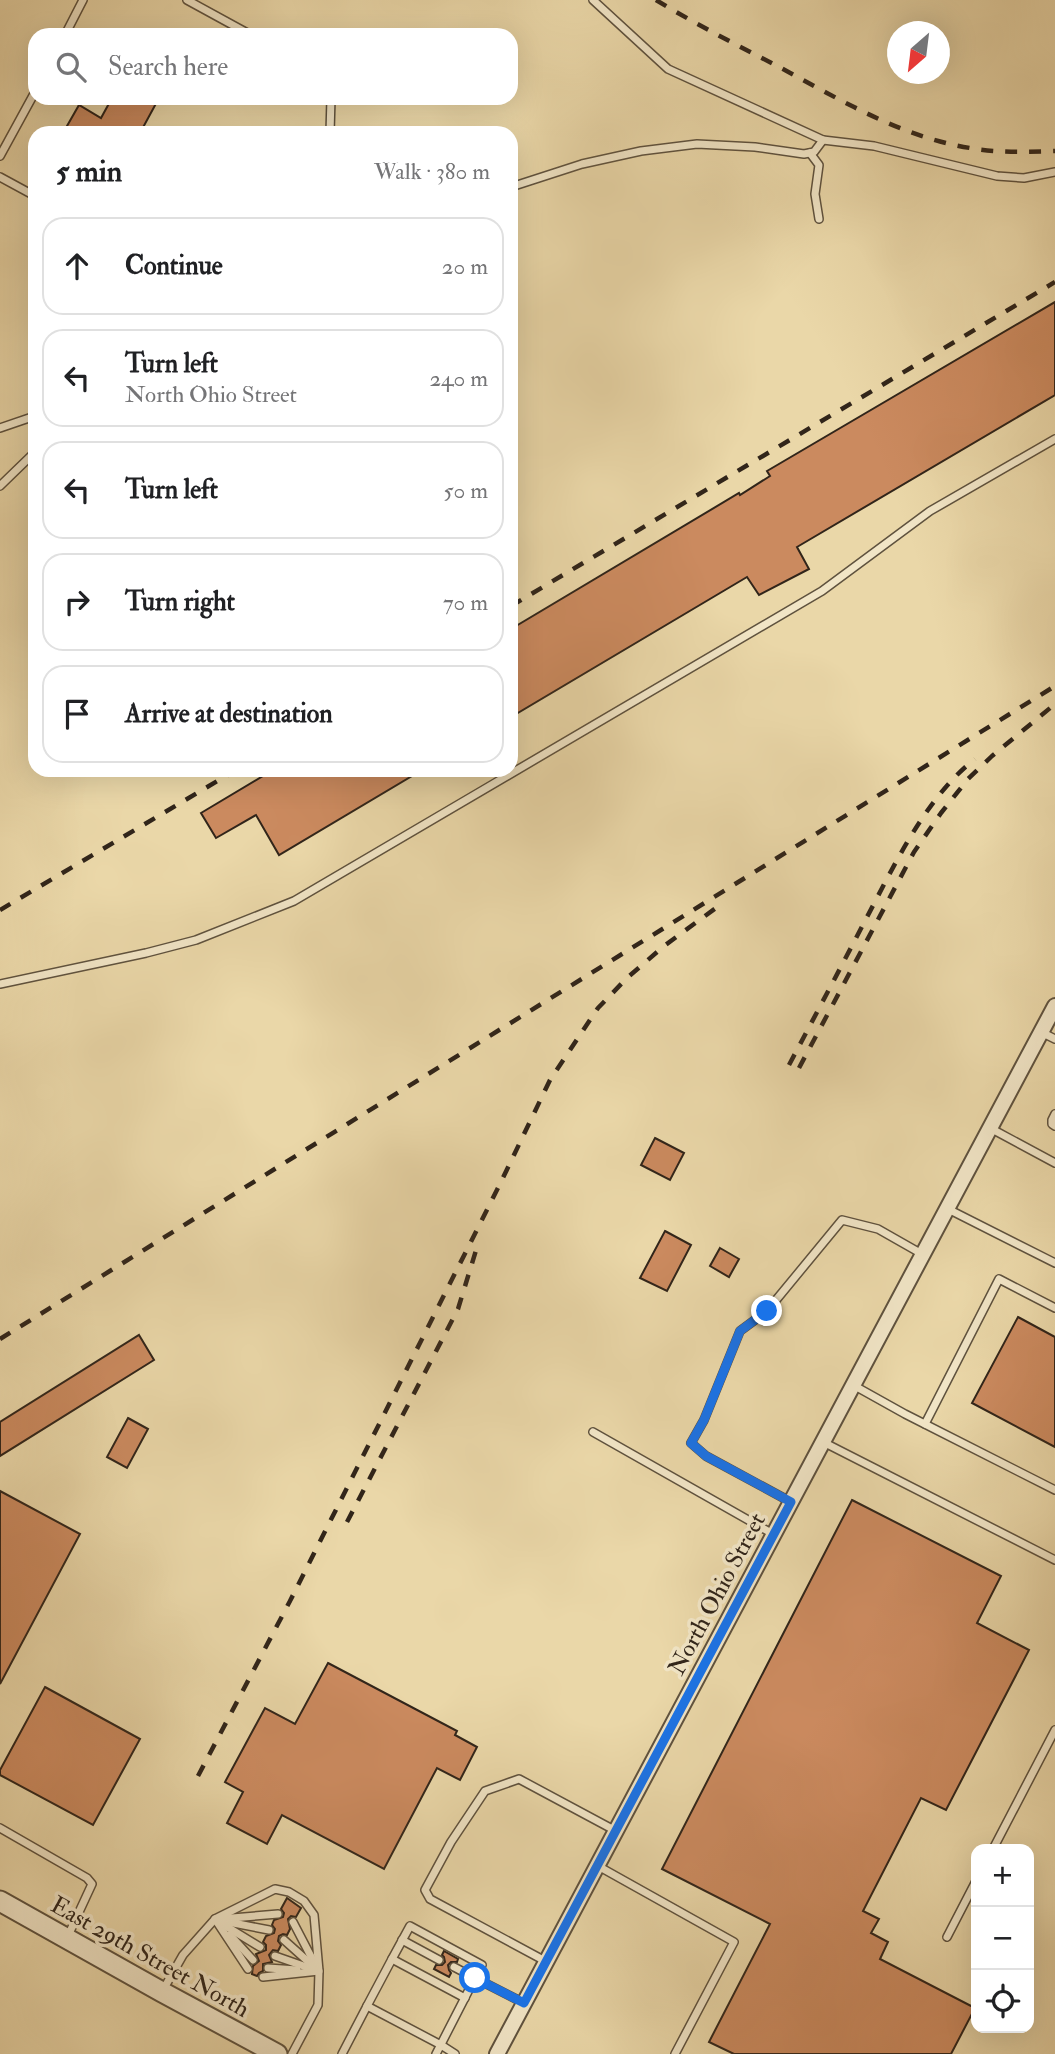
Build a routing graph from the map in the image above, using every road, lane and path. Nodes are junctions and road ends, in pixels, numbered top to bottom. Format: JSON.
{"nodes":[{"id":1,"x":83,"y":0,"type":"edge"},
{"id":2,"x":187,"y":0,"type":"edge"},
{"id":3,"x":593,"y":0,"type":"edge"},
{"id":4,"x":69,"y":28,"type":"edge"},
{"id":5,"x":238,"y":28,"type":"edge"},
{"id":6,"x":28,"y":105,"type":"edge"},
{"id":7,"x":331,"y":105,"type":"edge"},
{"id":8,"x":330,"y":126,"type":"edge"},
{"id":9,"x":823,"y":140,"type":"junction"},
{"id":10,"x":810,"y":153,"type":"junction"},
{"id":11,"x":0,"y":156,"type":"edge"},
{"id":12,"x":1055,"y":172,"type":"edge"},
{"id":13,"x":0,"y":177,"type":"edge"},
{"id":14,"x":518,"y":185,"type":"edge"},
{"id":15,"x":28,"y":192,"type":"edge"},
{"id":16,"x":819,"y":219,"type":"dead end"},
{"id":17,"x":28,"y":418,"type":"edge"},
{"id":18,"x":0,"y":428,"type":"edge"},
{"id":19,"x":1055,"y":439,"type":"edge"},
{"id":20,"x":28,"y":459,"type":"edge"},
{"id":21,"x":0,"y":486,"type":"edge"},
{"id":22,"x":518,"y":769,"type":"edge"},
{"id":23,"x":505,"y":777,"type":"edge"},
{"id":24,"x":0,"y":984,"type":"edge"},
{"id":25,"x":1055,"y":1006,"type":"edge"},
{"id":26,"x":1041,"y":1032,"type":"junction"},
{"id":27,"x":1055,"y":1039,"type":"edge"},
{"id":28,"x":989,"y":1128,"type":"junction"},
{"id":29,"x":1055,"y":1163,"type":"edge"},
{"id":30,"x":946,"y":1208,"type":"junction"},
{"id":31,"x":922,"y":1254,"type":"junction"},
{"id":32,"x":1055,"y":1263,"type":"edge"},
{"id":33,"x":1055,"y":1308,"type":"edge"},
{"id":34,"x":853,"y":1385,"type":"junction"},
{"id":35,"x":925,"y":1424,"type":"junction"},
{"id":36,"x":593,"y":1432,"type":"dead end"},
{"id":37,"x":823,"y":1442,"type":"junction"},
{"id":38,"x":1055,"y":1490,"type":"edge"},
{"id":39,"x":791,"y":1502,"type":"junction"},
{"id":40,"x":774,"y":1534,"type":"junction"},
{"id":41,"x":1055,"y":1560,"type":"edge"},
{"id":42,"x":1055,"y":1730,"type":"edge"},
{"id":43,"x":0,"y":1828,"type":"edge"},
{"id":44,"x":616,"y":1831,"type":"junction"},
{"id":45,"x":996,"y":1844,"type":"edge"},
{"id":46,"x":598,"y":1866,"type":"junction"},
{"id":47,"x":971,"y":1891,"type":"edge"},
{"id":48,"x":0,"y":1901,"type":"edge"},
{"id":49,"x":278,"y":1914,"type":"dead end"},
{"id":50,"x":215,"y":1919,"type":"junction"},
{"id":51,"x":293,"y":1922,"type":"dead end"},
{"id":52,"x":269,"y":1930,"type":"dead end"},
{"id":53,"x":947,"y":1937,"type":"dead end"},
{"id":54,"x":66,"y":1939,"type":"junction"},
{"id":55,"x":284,"y":1940,"type":"dead end"},
{"id":56,"x":402,"y":1940,"type":"junction"},
{"id":57,"x":260,"y":1948,"type":"dead end"},
{"id":58,"x":275,"y":1956,"type":"dead end"},
{"id":59,"x":392,"y":1959,"type":"junction"},
{"id":60,"x":253,"y":1960,"type":"dead end"},
{"id":61,"x":439,"y":1960,"type":"dead end"},
{"id":62,"x":547,"y":1962,"type":"junction"},
{"id":63,"x":454,"y":1967,"type":"dead end"},
{"id":64,"x":268,"y":1968,"type":"dead end"},
{"id":65,"x":248,"y":1969,"type":"dead end"},
{"id":66,"x":319,"y":1971,"type":"junction"},
{"id":67,"x":263,"y":1977,"type":"dead end"},
{"id":68,"x":475,"y":1978,"type":"junction"},
{"id":69,"x":162,"y":1992,"type":"junction"},
{"id":70,"x":465,"y":1998,"type":"junction"},
{"id":71,"x":524,"y":2003,"type":"junction"},
{"id":72,"x":367,"y":2006,"type":"junction"},
{"id":73,"x":441,"y":2045,"type":"junction"},
{"id":74,"x":277,"y":2054,"type":"edge"},
{"id":75,"x":292,"y":2054,"type":"edge"},
{"id":76,"x":342,"y":2054,"type":"edge"},
{"id":77,"x":436,"y":2054,"type":"edge"},
{"id":78,"x":455,"y":2054,"type":"edge"},
{"id":79,"x":497,"y":2054,"type":"edge"},
{"id":80,"x":675,"y":2054,"type":"edge"}],
"edges":[{"from":1,"to":4,"type":"lane"},
{"from":2,"to":5,"type":"lane"},
{"from":3,"to":9,"type":"lane"},
{"from":6,"to":11,"type":"lane"},
{"from":7,"to":8,"type":"lane"},
{"from":9,"to":10,"type":"lane"},
{"from":9,"to":12,"type":"lane"},
{"from":10,"to":14,"type":"lane"},
{"from":10,"to":16,"type":"lane"},
{"from":13,"to":15,"type":"lane"},
{"from":17,"to":18,"type":"lane"},
{"from":19,"to":22,"type":"lane"},
{"from":20,"to":21,"type":"lane"},
{"from":23,"to":24,"type":"lane"},
{"from":25,"to":26,"type":"street","name":"North Ohio Street"},
{"from":26,"to":27,"type":"lane"},
{"from":26,"to":28,"type":"street","name":"North Ohio Street"},
{"from":28,"to":29,"type":"lane"},
{"from":28,"to":30,"type":"street","name":"North Ohio Street"},
{"from":30,"to":31,"type":"street","name":"North Ohio Street"},
{"from":30,"to":32,"type":"lane"},
{"from":31,"to":34,"type":"street","name":"North Ohio Street"},
{"from":31,"to":39,"type":"lane"},
{"from":33,"to":35,"type":"lane"},
{"from":34,"to":35,"type":"lane"},
{"from":34,"to":37,"type":"street","name":"North Ohio Street"},
{"from":35,"to":38,"type":"lane"},
{"from":36,"to":40,"type":"lane"},
{"from":37,"to":39,"type":"street","name":"North Ohio Street"},
{"from":37,"to":41,"type":"lane"},
{"from":39,"to":40,"type":"street","name":"North Ohio Street"},
{"from":40,"to":44,"type":"street","name":"North Ohio Street"},
{"from":42,"to":45,"type":"lane"},
{"from":43,"to":54,"type":"lane"},
{"from":44,"to":46,"type":"street","name":"North Ohio Street"},
{"from":44,"to":62,"type":"lane"},
{"from":46,"to":62,"type":"street","name":"North Ohio Street"},
{"from":46,"to":80,"type":"lane"},
{"from":47,"to":53,"type":"lane"},
{"from":48,"to":54,"type":"street","name":"East 29th Street North"},
{"from":49,"to":50,"type":"lane"},
{"from":50,"to":52,"type":"lane"},
{"from":50,"to":57,"type":"lane"},
{"from":50,"to":60,"type":"lane"},
{"from":50,"to":65,"type":"lane"},
{"from":50,"to":66,"type":"lane"},
{"from":50,"to":69,"type":"lane"},
{"from":51,"to":66,"type":"lane"},
{"from":54,"to":69,"type":"street","name":"East 29th Street North"},
{"from":55,"to":66,"type":"lane"},
{"from":56,"to":59,"type":"lane"},
{"from":56,"to":61,"type":"lane"},
{"from":56,"to":68,"type":"lane"},
{"from":58,"to":66,"type":"lane"},
{"from":59,"to":70,"type":"lane"},
{"from":59,"to":72,"type":"lane"},
{"from":62,"to":71,"type":"street","name":"North Ohio Street"},
{"from":63,"to":68,"type":"lane"},
{"from":64,"to":66,"type":"lane"},
{"from":66,"to":67,"type":"lane"},
{"from":66,"to":75,"type":"lane"},
{"from":68,"to":70,"type":"lane"},
{"from":68,"to":71,"type":"lane"},
{"from":69,"to":74,"type":"street","name":"East 29th Street North"},
{"from":70,"to":73,"type":"lane"},
{"from":71,"to":79,"type":"street","name":"North Ohio Street"},
{"from":72,"to":73,"type":"lane"},
{"from":72,"to":76,"type":"lane"},
{"from":73,"to":77,"type":"lane"},
{"from":73,"to":78,"type":"lane"}]}
